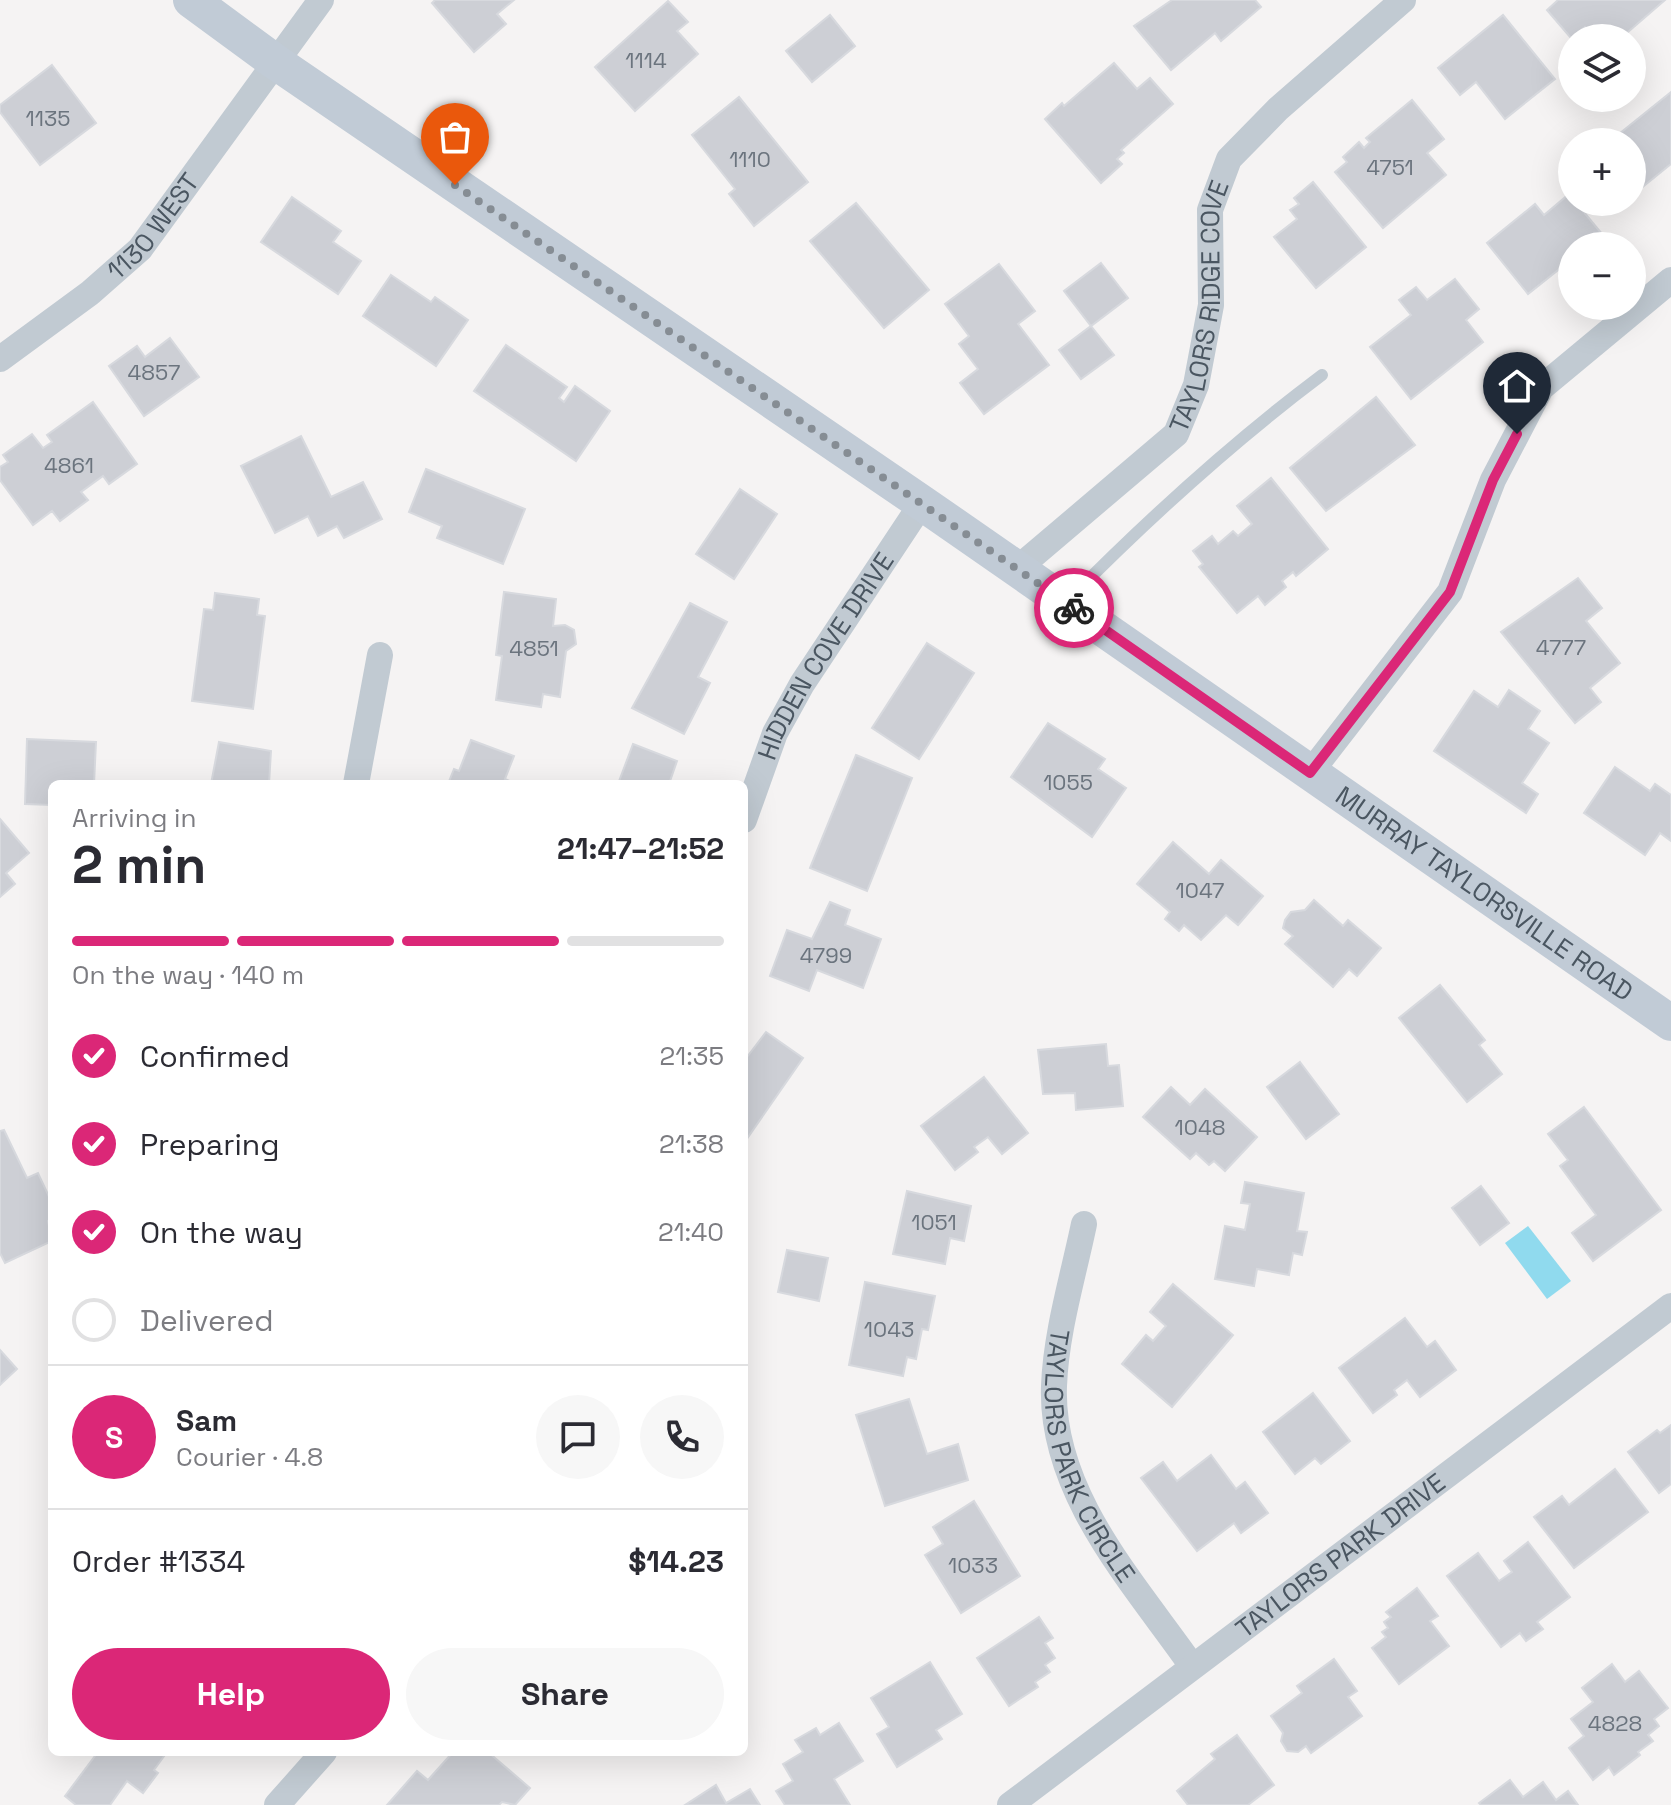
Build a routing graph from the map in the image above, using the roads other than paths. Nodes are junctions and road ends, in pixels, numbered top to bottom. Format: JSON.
{"nodes":[{"id":1,"x":191,"y":0,"type":"edge"},
{"id":2,"x":321,"y":0,"type":"edge"},
{"id":3,"x":1403,"y":0,"type":"edge"},
{"id":4,"x":274,"y":61,"type":"junction"},
{"id":5,"x":1671,"y":280,"type":"edge"},
{"id":6,"x":0,"y":359,"type":"edge"},
{"id":7,"x":1322,"y":375,"type":"dead end"},
{"id":8,"x":922,"y":503,"type":"junction"},
{"id":9,"x":1017,"y":569,"type":"junction"},
{"id":10,"x":1065,"y":602,"type":"junction"},
{"id":11,"x":380,"y":655,"type":"dead end"},
{"id":12,"x":1310,"y":773,"type":"junction"},
{"id":13,"x":357,"y":780,"type":"edge"},
{"id":14,"x":748,"y":809,"type":"edge"},
{"id":15,"x":1671,"y":1023,"type":"edge"},
{"id":16,"x":1084,"y":1224,"type":"dead end"},
{"id":17,"x":1671,"y":1306,"type":"edge"},
{"id":18,"x":1192,"y":1666,"type":"junction"},
{"id":19,"x":320,"y":1756,"type":"edge"},
{"id":20,"x":277,"y":1805,"type":"edge"},
{"id":21,"x":1010,"y":1805,"type":"edge"}],
"edges":[{"from":1,"to":4,"type":"street","name":"MURRAY TAYLORSVILLE ROAD"},
{"from":2,"to":4,"type":"street","name":"1130 WEST"},
{"from":3,"to":9,"type":"street","name":"TAYLORS RIDGE COVE"},
{"from":4,"to":6,"type":"street","name":"1130 WEST"},
{"from":4,"to":8,"type":"street","name":"MURRAY TAYLORSVILLE ROAD"},
{"from":5,"to":12,"type":"street"},
{"from":7,"to":10,"type":"lane"},
{"from":8,"to":9,"type":"street","name":"MURRAY TAYLORSVILLE ROAD"},
{"from":8,"to":14,"type":"street","name":"HIDDEN COVE DRIVE"},
{"from":9,"to":10,"type":"street","name":"MURRAY TAYLORSVILLE ROAD"},
{"from":10,"to":12,"type":"street","name":"MURRAY TAYLORSVILLE ROAD"},
{"from":11,"to":13,"type":"street"},
{"from":12,"to":15,"type":"street","name":"MURRAY TAYLORSVILLE ROAD"},
{"from":16,"to":18,"type":"street","name":"TAYLORS PARK CIRCLE"},
{"from":17,"to":18,"type":"street","name":"TAYLORS PARK DRIVE"},
{"from":18,"to":21,"type":"street","name":"TAYLORS PARK DRIVE"},
{"from":19,"to":20,"type":"street"}]}
